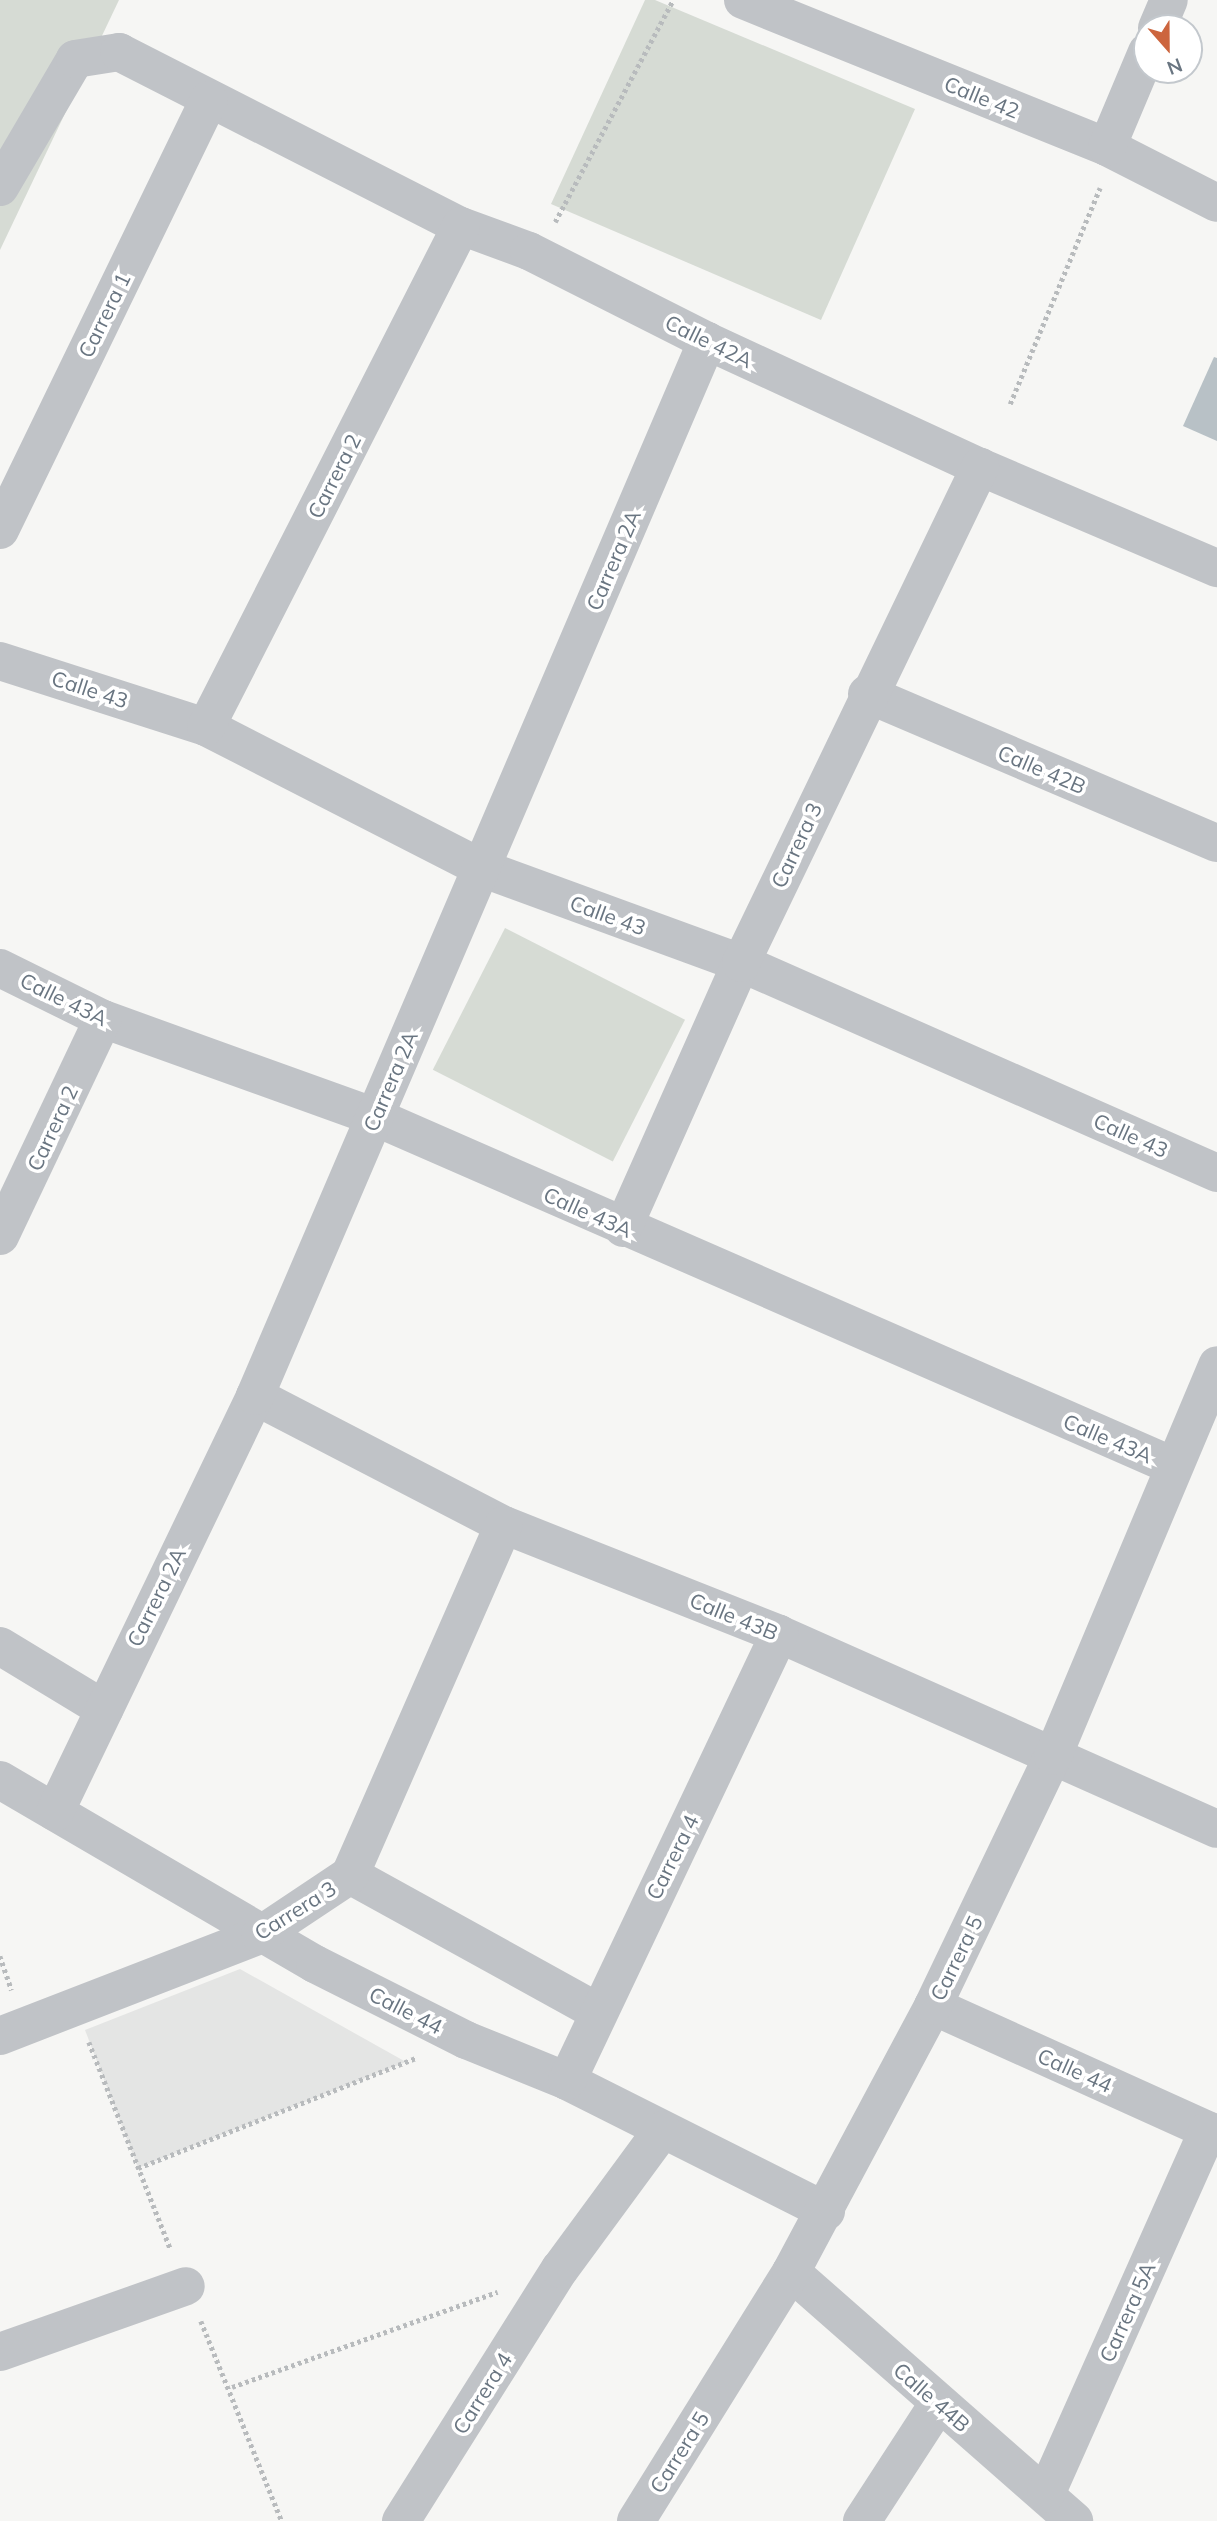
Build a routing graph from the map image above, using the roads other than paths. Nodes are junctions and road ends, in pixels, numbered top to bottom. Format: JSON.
{"nodes":[{"id":1,"x":743,"y":0,"type":"edge"},
{"id":2,"x":1135,"y":84,"type":"edge"},
{"id":3,"x":209,"y":100,"type":"junction"},
{"id":4,"x":1105,"y":165,"type":"junction"},
{"id":5,"x":0,"y":187,"type":"edge"},
{"id":6,"x":1217,"y":203,"type":"edge"},
{"id":7,"x":461,"y":226,"type":"junction"},
{"id":8,"x":707,"y":341,"type":"junction"},
{"id":9,"x":980,"y":467,"type":"junction"},
{"id":10,"x":0,"y":530,"type":"edge"},
{"id":11,"x":1217,"y":568,"type":"edge"},
{"id":12,"x":0,"y":660,"type":"edge"},
{"id":13,"x":867,"y":694,"type":"junction"},
{"id":14,"x":206,"y":727,"type":"junction"},
{"id":15,"x":1217,"y":843,"type":"edge"},
{"id":16,"x":481,"y":868,"type":"junction"},
{"id":17,"x":741,"y":963,"type":"junction"},
{"id":18,"x":0,"y":968,"type":"edge"},
{"id":19,"x":103,"y":1019,"type":"junction"},
{"id":20,"x":375,"y":1117,"type":"junction"},
{"id":21,"x":1217,"y":1173,"type":"edge"},
{"id":22,"x":623,"y":1228,"type":"junction"},
{"id":23,"x":0,"y":1236,"type":"edge"},
{"id":24,"x":1217,"y":1365,"type":"edge"},
{"id":25,"x":255,"y":1396,"type":"junction"},
{"id":26,"x":1173,"y":1466,"type":"junction"},
{"id":27,"x":504,"y":1525,"type":"junction"},
{"id":28,"x":779,"y":1634,"type":"junction"},
{"id":29,"x":0,"y":1646,"type":"edge"},
{"id":30,"x":104,"y":1709,"type":"junction"},
{"id":31,"x":1053,"y":1756,"type":"junction"},
{"id":32,"x":0,"y":1780,"type":"edge"},
{"id":33,"x":55,"y":1812,"type":"junction"},
{"id":34,"x":1217,"y":1829,"type":"edge"},
{"id":35,"x":350,"y":1875,"type":"junction"},
{"id":36,"x":260,"y":1935,"type":"junction"},
{"id":37,"x":933,"y":2006,"type":"junction"},
{"id":38,"x":598,"y":2012,"type":"junction"},
{"id":39,"x":0,"y":2036,"type":"edge"},
{"id":40,"x":567,"y":2081,"type":"junction"},
{"id":41,"x":662,"y":2130,"type":"junction"},
{"id":42,"x":1212,"y":2132,"type":"edge"},
{"id":43,"x":826,"y":2211,"type":"junction"},
{"id":44,"x":792,"y":2272,"type":"junction"},
{"id":45,"x":186,"y":2287,"type":"dead end"},
{"id":46,"x":0,"y":2352,"type":"edge"},
{"id":47,"x":937,"y":2404,"type":"junction"},
{"id":48,"x":1046,"y":2494,"type":"junction"},
{"id":49,"x":401,"y":2521,"type":"edge"},
{"id":50,"x":636,"y":2521,"type":"edge"},
{"id":51,"x":862,"y":2521,"type":"edge"},
{"id":52,"x":1074,"y":2521,"type":"edge"}],
"edges":[{"from":1,"to":4,"type":"street","name":"Calle 42"},
{"from":2,"to":4,"type":"street"},
{"from":3,"to":5,"type":"street","name":"Calle 42A"},
{"from":3,"to":7,"type":"street","name":"Calle 42A"},
{"from":3,"to":10,"type":"street","name":"Carrera 1"},
{"from":4,"to":6,"type":"street","name":"Calle 42"},
{"from":7,"to":8,"type":"street","name":"Calle 42A"},
{"from":7,"to":14,"type":"street","name":"Carrera 2"},
{"from":8,"to":9,"type":"street","name":"Calle 42A"},
{"from":8,"to":16,"type":"street","name":"Carrera 2A"},
{"from":9,"to":11,"type":"street","name":"Calle 42A"},
{"from":9,"to":13,"type":"street","name":"Carrera 3"},
{"from":12,"to":14,"type":"street","name":"Calle 43"},
{"from":13,"to":15,"type":"street","name":"Calle 42B"},
{"from":13,"to":17,"type":"street","name":"Carrera 3"},
{"from":14,"to":16,"type":"street","name":"Calle 43"},
{"from":16,"to":17,"type":"street","name":"Calle 43"},
{"from":16,"to":20,"type":"street","name":"Carrera 2A"},
{"from":17,"to":21,"type":"street","name":"Calle 43"},
{"from":17,"to":22,"type":"street","name":"Carrera 3"},
{"from":18,"to":19,"type":"street","name":"Calle 43A"},
{"from":19,"to":20,"type":"street","name":"Calle 43A"},
{"from":19,"to":23,"type":"street","name":"Carrera 2"},
{"from":20,"to":22,"type":"street","name":"Calle 43A"},
{"from":20,"to":25,"type":"street","name":"Carrera 2A"},
{"from":22,"to":26,"type":"street","name":"Calle 43A"},
{"from":24,"to":26,"type":"street","name":"Carrera 5"},
{"from":25,"to":27,"type":"street","name":"Calle 43B"},
{"from":25,"to":30,"type":"street","name":"Carrera 2A"},
{"from":26,"to":31,"type":"street","name":"Carrera 5"},
{"from":27,"to":28,"type":"street","name":"Calle 43B"},
{"from":27,"to":35,"type":"street","name":"Carrera 3"},
{"from":28,"to":31,"type":"street","name":"Calle 43B"},
{"from":28,"to":38,"type":"street","name":"Carrera 4"},
{"from":29,"to":30,"type":"street"},
{"from":30,"to":33,"type":"street","name":"Carrera 2A"},
{"from":31,"to":34,"type":"street","name":"Calle 43B"},
{"from":31,"to":37,"type":"street","name":"Carrera 5"},
{"from":32,"to":33,"type":"street","name":"Calle 44"},
{"from":33,"to":36,"type":"street","name":"Calle 44"},
{"from":35,"to":36,"type":"street","name":"Carrera 3"},
{"from":35,"to":38,"type":"street"},
{"from":36,"to":39,"type":"street","name":"Carrera 3"},
{"from":36,"to":40,"type":"street","name":"Calle 44"},
{"from":37,"to":42,"type":"street","name":"Calle 44"},
{"from":37,"to":43,"type":"street","name":"Carrera 5"},
{"from":38,"to":40,"type":"street","name":"Carrera 4"},
{"from":40,"to":41,"type":"street","name":"Calle 44"},
{"from":41,"to":43,"type":"street","name":"Calle 44"},
{"from":41,"to":49,"type":"street","name":"Carrera 4"},
{"from":42,"to":48,"type":"street","name":"Carrera 5A"},
{"from":43,"to":44,"type":"street","name":"Carrera 5"},
{"from":44,"to":47,"type":"street","name":"Calle 44B"},
{"from":44,"to":50,"type":"street","name":"Carrera 5"},
{"from":45,"to":46,"type":"street"},
{"from":47,"to":48,"type":"street","name":"Calle 44B"},
{"from":47,"to":51,"type":"street"},
{"from":48,"to":52,"type":"street","name":"Calle 44B"}]}
